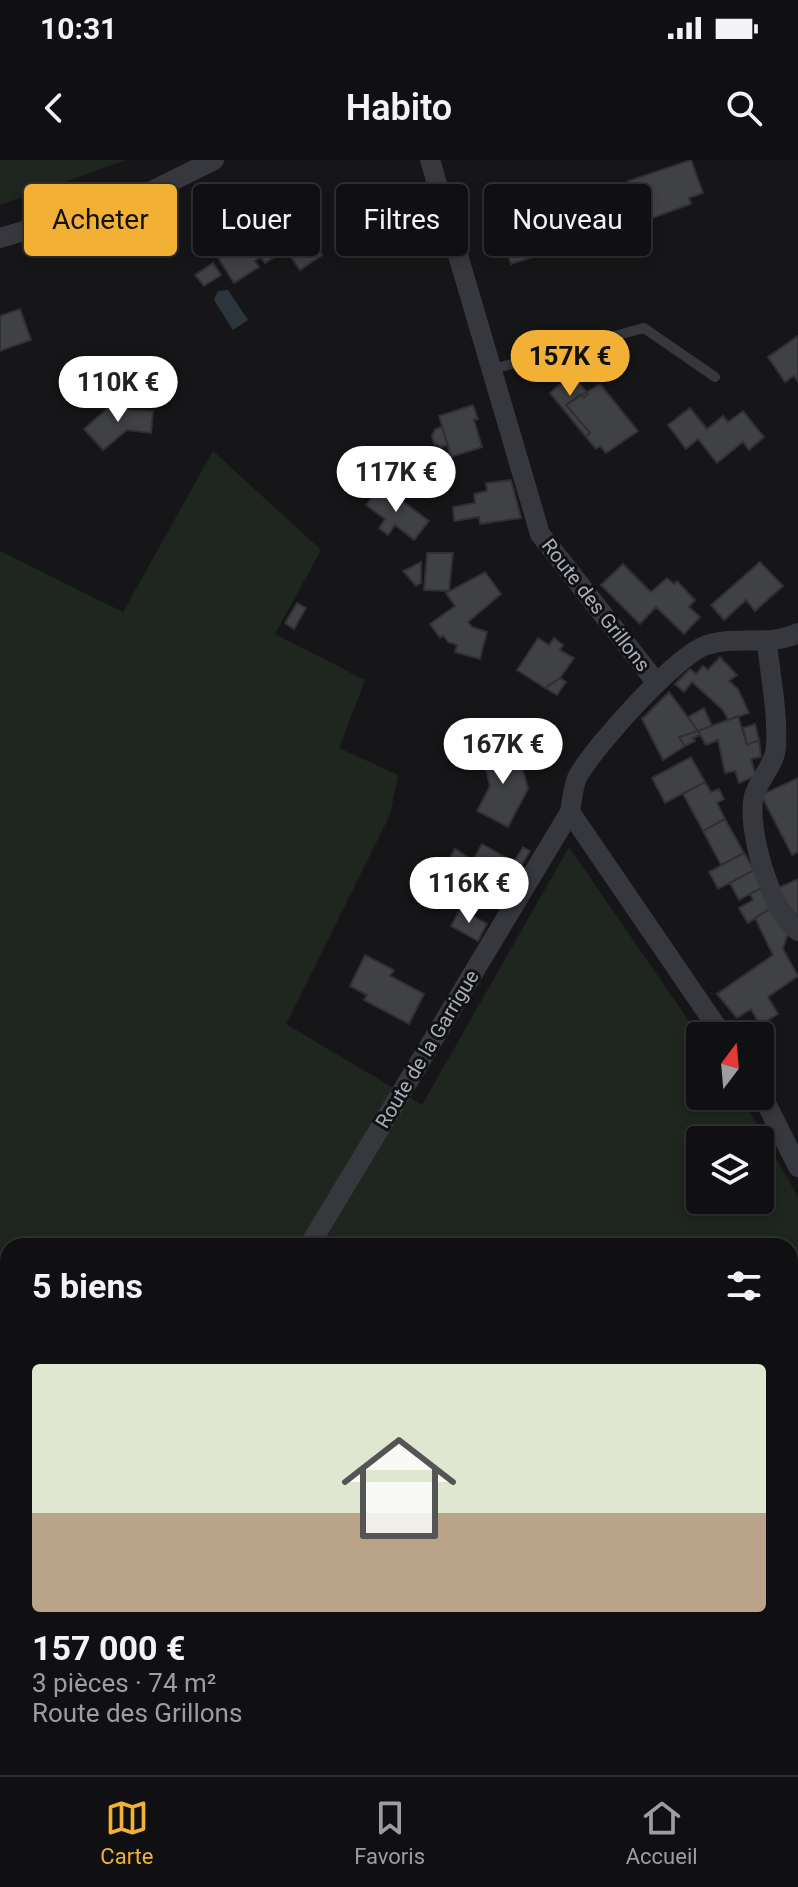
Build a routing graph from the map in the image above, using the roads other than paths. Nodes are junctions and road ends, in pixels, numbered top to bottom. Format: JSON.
{"nodes":[{"id":1,"x":214,"y":160,"type":"edge"},
{"id":2,"x":430,"y":160,"type":"edge"},
{"id":3,"x":0,"y":238,"type":"edge"},
{"id":4,"x":493,"y":369,"type":"junction"},
{"id":5,"x":715,"y":377,"type":"dead end"},
{"id":6,"x":798,"y":633,"type":"edge"},
{"id":7,"x":767,"y":642,"type":"junction"},
{"id":8,"x":656,"y":682,"type":"junction"},
{"id":9,"x":570,"y":812,"type":"junction"},
{"id":10,"x":798,"y":931,"type":"edge"},
{"id":11,"x":713,"y":1022,"type":"edge"},
{"id":12,"x":770,"y":1110,"type":"edge"},
{"id":13,"x":798,"y":1167,"type":"edge"},
{"id":14,"x":314,"y":1238,"type":"edge"}],
"edges":[{"from":1,"to":3,"type":"street"},
{"from":2,"to":4,"type":"street","name":"Route des Grillons"},
{"from":4,"to":5,"type":"lane"},
{"from":4,"to":8,"type":"street","name":"Route des Grillons"},
{"from":6,"to":7,"type":"street"},
{"from":7,"to":8,"type":"street"},
{"from":7,"to":10,"type":"street"},
{"from":8,"to":9,"type":"street","name":"Route des Grillons"},
{"from":9,"to":11,"type":"street"},
{"from":9,"to":14,"type":"street","name":"Route de la Garrigue"},
{"from":12,"to":13,"type":"street"}]}
